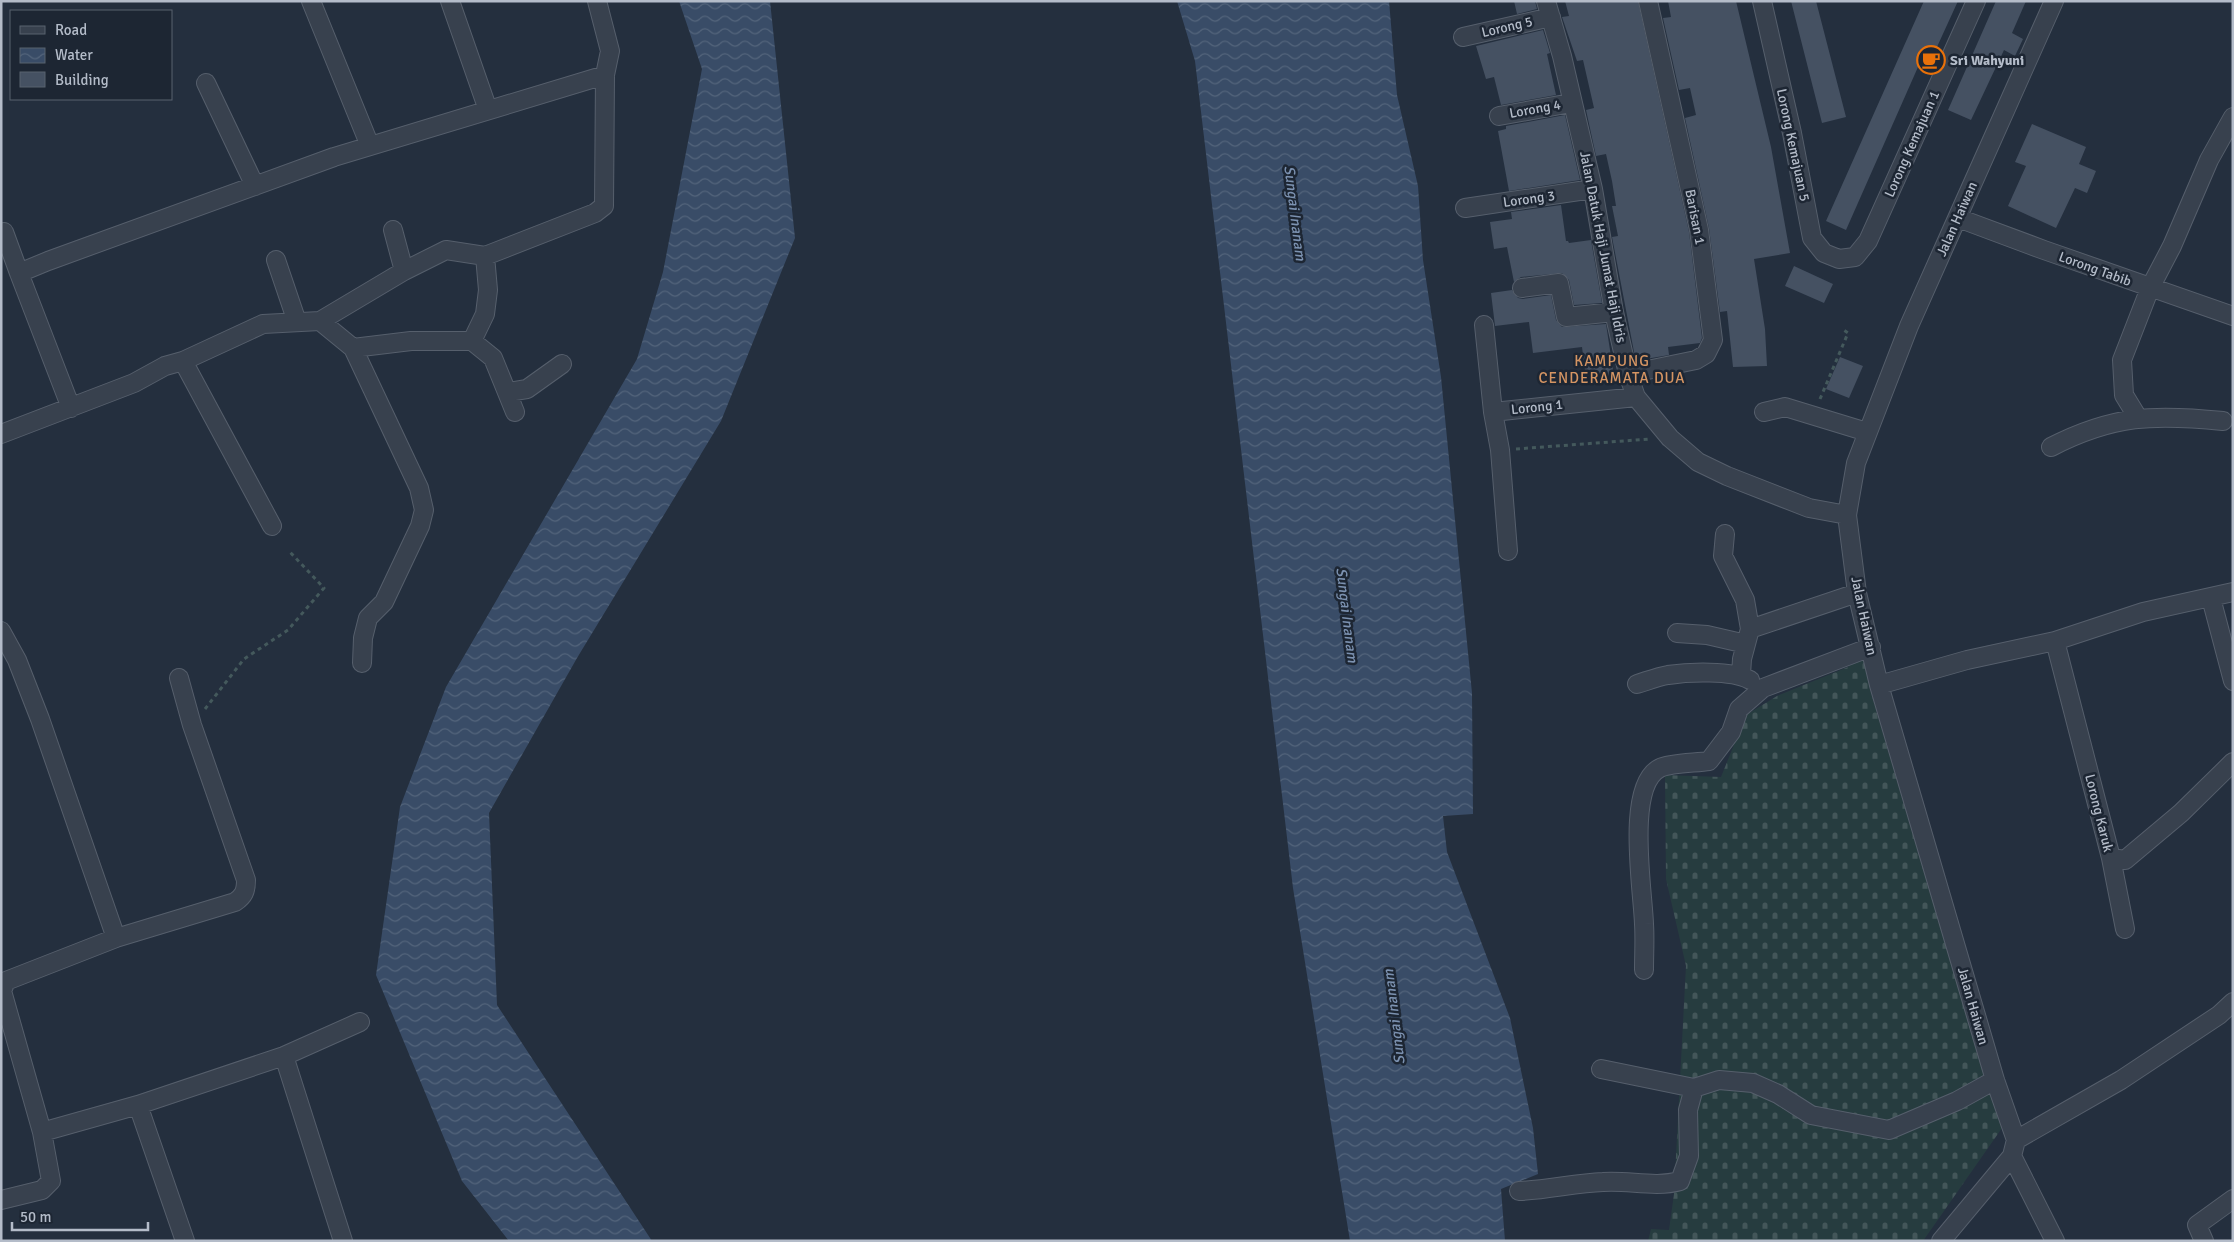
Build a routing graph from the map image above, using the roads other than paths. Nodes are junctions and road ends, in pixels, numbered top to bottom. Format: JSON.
{"nodes":[{"id":1,"x":311,"y":1,"type":"edge"},
{"id":2,"x":450,"y":1,"type":"edge"},
{"id":3,"x":597,"y":1,"type":"edge"},
{"id":4,"x":1648,"y":1,"type":"edge"},
{"id":5,"x":1762,"y":1,"type":"edge"},
{"id":6,"x":1976,"y":1,"type":"edge"},
{"id":7,"x":2054,"y":1,"type":"edge"},
{"id":8,"x":1549,"y":9,"type":"edge"},
{"id":9,"x":1463,"y":37,"type":"dead end"},
{"id":10,"x":605,"y":75,"type":"junction"},
{"id":11,"x":206,"y":83,"type":"dead end"},
{"id":12,"x":1571,"y":103,"type":"junction"},
{"id":13,"x":488,"y":110,"type":"junction"},
{"id":14,"x":1499,"y":116,"type":"dead end"},
{"id":15,"x":2233,"y":117,"type":"edge"},
{"id":16,"x":370,"y":146,"type":"junction"},
{"id":17,"x":255,"y":186,"type":"junction"},
{"id":18,"x":1593,"y":189,"type":"junction"},
{"id":19,"x":1466,"y":208,"type":"dead end"},
{"id":20,"x":1958,"y":218,"type":"junction"},
{"id":21,"x":393,"y":230,"type":"dead end"},
{"id":22,"x":4,"y":232,"type":"dead end"},
{"id":23,"x":485,"y":256,"type":"junction"},
{"id":24,"x":1855,"y":257,"type":"joint"},
{"id":25,"x":276,"y":260,"type":"dead end"},
{"id":26,"x":404,"y":270,"type":"junction"},
{"id":27,"x":19,"y":274,"type":"junction"},
{"id":28,"x":1522,"y":288,"type":"dead end"},
{"id":29,"x":2150,"y":288,"type":"junction"},
{"id":30,"x":1614,"y":312,"type":"junction"},
{"id":31,"x":2233,"y":316,"type":"edge"},
{"id":32,"x":320,"y":321,"type":"junction"},
{"id":33,"x":297,"y":322,"type":"junction"},
{"id":34,"x":1484,"y":325,"type":"dead end"},
{"id":35,"x":472,"y":342,"type":"junction"},
{"id":36,"x":353,"y":348,"type":"junction"},
{"id":37,"x":183,"y":361,"type":"junction"},
{"id":38,"x":562,"y":364,"type":"dead end"},
{"id":39,"x":1628,"y":374,"type":"junction"},
{"id":40,"x":508,"y":392,"type":"junction"},
{"id":41,"x":1636,"y":397,"type":"junction"},
{"id":42,"x":71,"y":408,"type":"junction"},
{"id":43,"x":514,"y":412,"type":"dead end"},
{"id":44,"x":1493,"y":412,"type":"junction"},
{"id":45,"x":1764,"y":412,"type":"dead end"},
{"id":46,"x":2138,"y":418,"type":"junction"},
{"id":47,"x":2223,"y":421,"type":"dead end"},
{"id":48,"x":1867,"y":432,"type":"junction"},
{"id":49,"x":1,"y":434,"type":"edge"},
{"id":50,"x":2051,"y":447,"type":"dead end"},
{"id":51,"x":1847,"y":515,"type":"junction"},
{"id":52,"x":272,"y":526,"type":"dead end"},
{"id":53,"x":1725,"y":534,"type":"dead end"},
{"id":54,"x":1508,"y":551,"type":"dead end"},
{"id":55,"x":2233,"y":592,"type":"edge"},
{"id":56,"x":1857,"y":593,"type":"junction"},
{"id":57,"x":2210,"y":598,"type":"junction"},
{"id":58,"x":1,"y":632,"type":"edge"},
{"id":59,"x":1677,"y":633,"type":"dead end"},
{"id":60,"x":1748,"y":636,"type":"junction"},
{"id":61,"x":2055,"y":641,"type":"junction"},
{"id":62,"x":1870,"y":646,"type":"junction"},
{"id":63,"x":362,"y":663,"type":"dead end"},
{"id":64,"x":1740,"y":675,"type":"junction"},
{"id":65,"x":179,"y":678,"type":"dead end"},
{"id":66,"x":2233,"y":681,"type":"edge"},
{"id":67,"x":1637,"y":684,"type":"dead end"},
{"id":68,"x":1879,"y":685,"type":"junction"},
{"id":69,"x":1763,"y":688,"type":"junction"},
{"id":70,"x":2233,"y":762,"type":"edge"},
{"id":71,"x":2111,"y":858,"type":"junction"},
{"id":72,"x":2125,"y":929,"type":"dead end"},
{"id":73,"x":116,"y":938,"type":"junction"},
{"id":74,"x":1644,"y":970,"type":"dead end"},
{"id":75,"x":2233,"y":1002,"type":"edge"},
{"id":76,"x":360,"y":1022,"type":"dead end"},
{"id":77,"x":284,"y":1056,"type":"junction"},
{"id":78,"x":1601,"y":1069,"type":"dead end"},
{"id":79,"x":1995,"y":1080,"type":"junction"},
{"id":80,"x":1694,"y":1088,"type":"junction"},
{"id":81,"x":138,"y":1105,"type":"junction"},
{"id":82,"x":42,"y":1132,"type":"junction"},
{"id":83,"x":2014,"y":1148,"type":"junction"},
{"id":84,"x":1519,"y":1191,"type":"dead end"},
{"id":85,"x":2233,"y":1199,"type":"edge"},
{"id":86,"x":1,"y":1200,"type":"edge"},
{"id":87,"x":184,"y":1241,"type":"edge"},
{"id":88,"x":342,"y":1241,"type":"edge"},
{"id":89,"x":1941,"y":1241,"type":"edge"},
{"id":90,"x":2055,"y":1241,"type":"edge"},
{"id":91,"x":2204,"y":1241,"type":"edge"}],
"edges":[{"from":1,"to":16,"type":"street"},
{"from":2,"to":13,"type":"street"},
{"from":3,"to":10,"type":"street"},
{"from":4,"to":39,"type":"street","name":"Barisan 1"},
{"from":5,"to":24,"type":"street","name":"Lorong Kemajuan 5"},
{"from":6,"to":24,"type":"street","name":"Lorong Kemajuan 1"},
{"from":7,"to":20,"type":"street","name":"Jalan Haiwan"},
{"from":8,"to":9,"type":"street","name":"Lorong 5"},
{"from":8,"to":12,"type":"street","name":"Jalan Datuk Haji Jumat Haji Idris"},
{"from":10,"to":13,"type":"street"},
{"from":10,"to":23,"type":"street"},
{"from":11,"to":17,"type":"street"},
{"from":12,"to":14,"type":"street","name":"Lorong 4"},
{"from":12,"to":18,"type":"street","name":"Jalan Datuk Haji Jumat Haji Idris"},
{"from":13,"to":16,"type":"street"},
{"from":15,"to":29,"type":"street"},
{"from":16,"to":17,"type":"street"},
{"from":17,"to":27,"type":"street"},
{"from":18,"to":19,"type":"street","name":"Lorong 3"},
{"from":18,"to":30,"type":"street","name":"Jalan Datuk Haji Jumat Haji Idris"},
{"from":20,"to":29,"type":"street","name":"Lorong Tabib"},
{"from":20,"to":48,"type":"street","name":"Jalan Haiwan"},
{"from":21,"to":26,"type":"street"},
{"from":22,"to":27,"type":"street"},
{"from":23,"to":26,"type":"street"},
{"from":23,"to":35,"type":"street"},
{"from":25,"to":33,"type":"street"},
{"from":26,"to":32,"type":"street"},
{"from":27,"to":42,"type":"street"},
{"from":28,"to":30,"type":"street"},
{"from":29,"to":31,"type":"street","name":"Lorong Tabib"},
{"from":29,"to":46,"type":"street"},
{"from":30,"to":39,"type":"street","name":"Jalan Datuk Haji Jumat Haji Idris"},
{"from":32,"to":33,"type":"street"},
{"from":32,"to":36,"type":"street"},
{"from":33,"to":37,"type":"street"},
{"from":34,"to":44,"type":"street","name":"Lorong 1"},
{"from":35,"to":36,"type":"street"},
{"from":35,"to":40,"type":"street"},
{"from":36,"to":63,"type":"street"},
{"from":37,"to":42,"type":"street"},
{"from":37,"to":52,"type":"street"},
{"from":38,"to":40,"type":"street"},
{"from":39,"to":41,"type":"street","name":"Jalan Datuk Haji Jumat Haji Idris"},
{"from":40,"to":43,"type":"street"},
{"from":41,"to":44,"type":"street","name":"Lorong 1"},
{"from":41,"to":51,"type":"street","name":"Jalan Datuk Haji Jumat Haji Idris"},
{"from":42,"to":49,"type":"street"},
{"from":44,"to":54,"type":"street"},
{"from":45,"to":48,"type":"street"},
{"from":46,"to":47,"type":"street"},
{"from":46,"to":50,"type":"street"},
{"from":48,"to":51,"type":"street","name":"Jalan Haiwan"},
{"from":51,"to":56,"type":"street","name":"Jalan Haiwan"},
{"from":53,"to":60,"type":"street"},
{"from":55,"to":57,"type":"street"},
{"from":56,"to":60,"type":"street"},
{"from":56,"to":62,"type":"street","name":"Jalan Haiwan"},
{"from":57,"to":61,"type":"street"},
{"from":57,"to":66,"type":"street"},
{"from":58,"to":73,"type":"street"},
{"from":59,"to":60,"type":"street"},
{"from":60,"to":64,"type":"street"},
{"from":61,"to":68,"type":"street"},
{"from":61,"to":71,"type":"street","name":"Lorong Karuk"},
{"from":62,"to":68,"type":"street","name":"Jalan Haiwan"},
{"from":62,"to":69,"type":"street"},
{"from":64,"to":67,"type":"street"},
{"from":64,"to":69,"type":"street"},
{"from":65,"to":73,"type":"street"},
{"from":68,"to":79,"type":"street","name":"Jalan Haiwan"},
{"from":69,"to":74,"type":"street"},
{"from":70,"to":71,"type":"street","name":"Lorong Karuk"},
{"from":71,"to":72,"type":"street"},
{"from":73,"to":82,"type":"street"},
{"from":75,"to":83,"type":"street"},
{"from":76,"to":77,"type":"street"},
{"from":77,"to":81,"type":"street"},
{"from":77,"to":88,"type":"street"},
{"from":78,"to":80,"type":"street"},
{"from":79,"to":80,"type":"street"},
{"from":79,"to":83,"type":"street","name":"Jalan Haiwan"},
{"from":80,"to":84,"type":"street"},
{"from":81,"to":82,"type":"street"},
{"from":81,"to":87,"type":"street"},
{"from":82,"to":86,"type":"street"},
{"from":83,"to":89,"type":"street"},
{"from":83,"to":90,"type":"street","name":"Jalan Haiwan"},
{"from":85,"to":91,"type":"street"}]}
